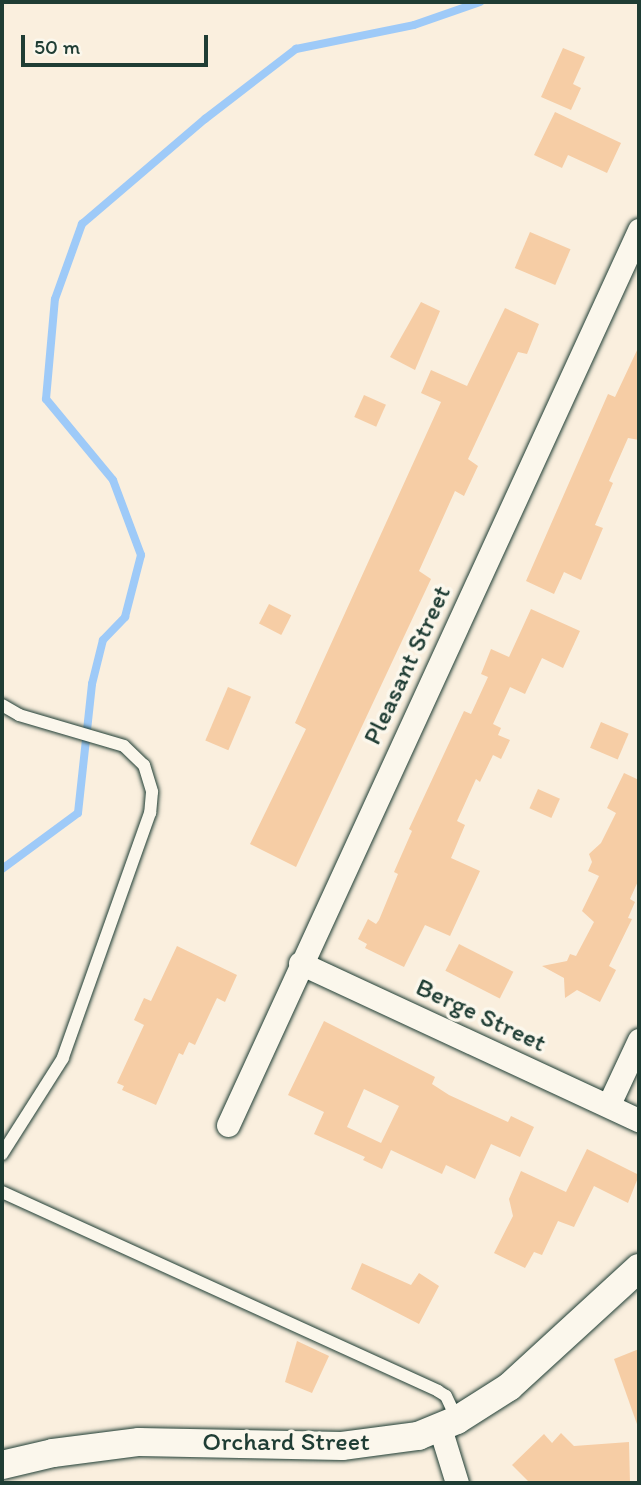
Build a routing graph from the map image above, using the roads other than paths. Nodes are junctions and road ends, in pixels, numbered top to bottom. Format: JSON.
{"nodes":[{"id":1,"x":639,"y":230,"type":"edge"},
{"id":2,"x":2,"y":705,"type":"edge"},
{"id":3,"x":300,"y":963,"type":"junction"},
{"id":4,"x":639,"y":1040,"type":"edge"},
{"id":5,"x":609,"y":1104,"type":"junction"},
{"id":6,"x":639,"y":1120,"type":"edge"},
{"id":7,"x":228,"y":1125,"type":"dead end"},
{"id":8,"x":2,"y":1154,"type":"edge"},
{"id":9,"x":2,"y":1192,"type":"edge"},
{"id":10,"x":639,"y":1268,"type":"edge"},
{"id":11,"x":449,"y":1424,"type":"junction"},
{"id":12,"x":2,"y":1465,"type":"edge"},
{"id":13,"x":457,"y":1483,"type":"edge"}],
"edges":[{"from":1,"to":3,"type":"street","name":"Pleasant Street"},
{"from":2,"to":8,"type":"lane"},
{"from":3,"to":5,"type":"street","name":"Berge Street"},
{"from":3,"to":7,"type":"street","name":"Pleasant Street"},
{"from":4,"to":5,"type":"street"},
{"from":5,"to":6,"type":"street","name":"Berge Street"},
{"from":9,"to":11,"type":"lane"},
{"from":10,"to":11,"type":"street","name":"Orchard Street"},
{"from":11,"to":12,"type":"street","name":"Orchard Street"},
{"from":11,"to":13,"type":"street"}]}
